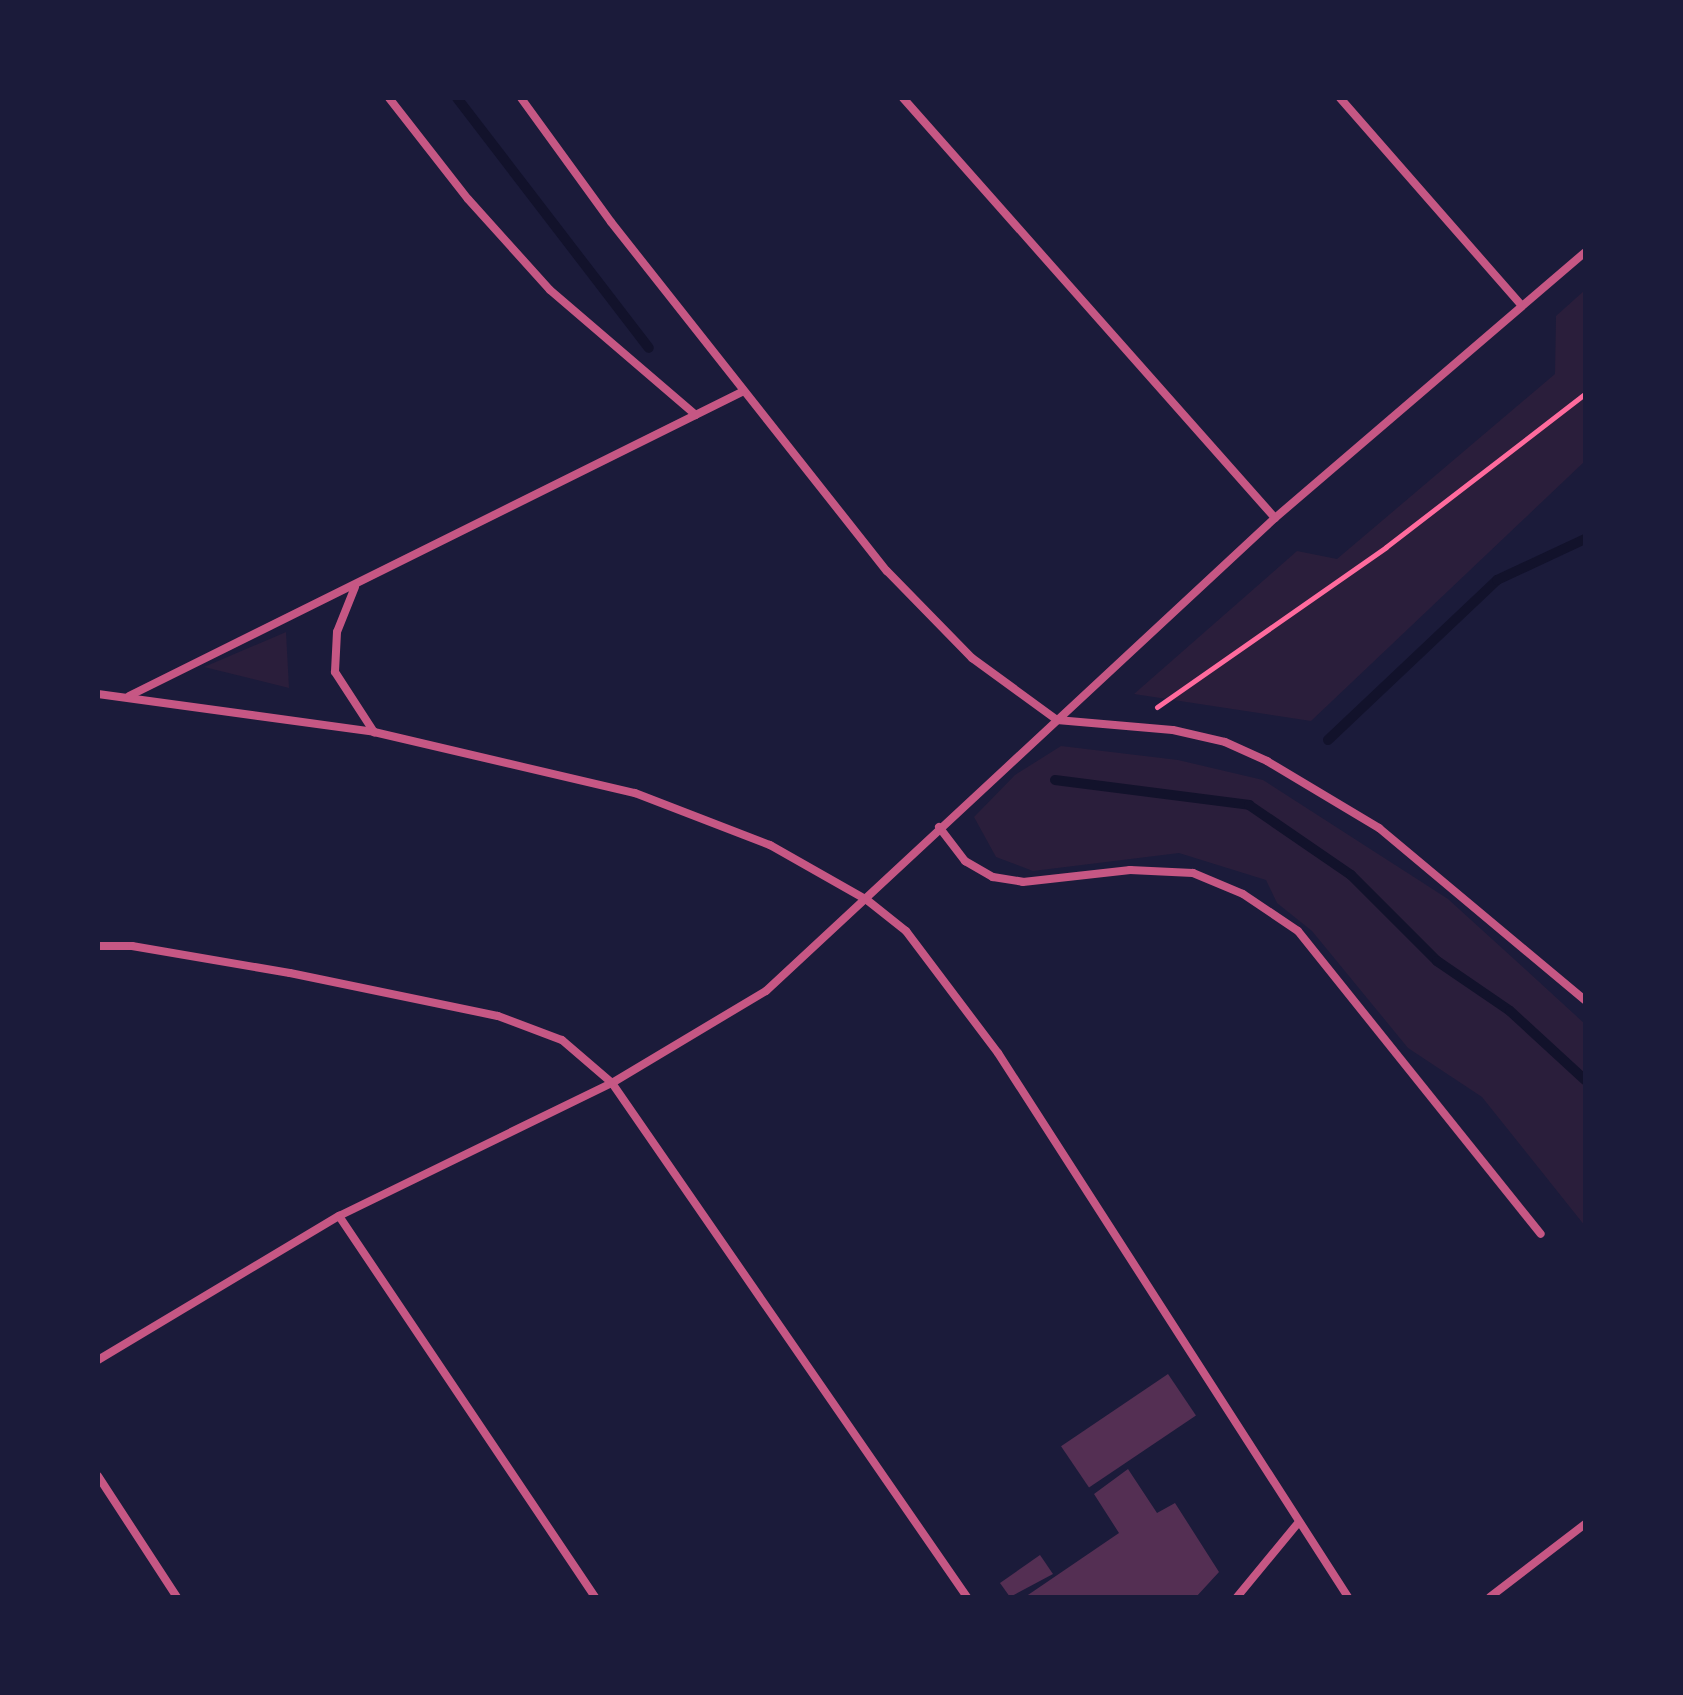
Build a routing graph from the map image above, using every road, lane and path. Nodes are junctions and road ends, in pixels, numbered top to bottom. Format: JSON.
{"nodes":[{"id":1,"x":389,"y":98,"type":"edge"},
{"id":2,"x":521,"y":98,"type":"edge"},
{"id":3,"x":903,"y":98,"type":"edge"},
{"id":4,"x":1340,"y":98,"type":"edge"},
{"id":5,"x":1585,"y":252,"type":"edge"},
{"id":6,"x":1521,"y":305,"type":"junction"},
{"id":7,"x":744,"y":391,"type":"junction"},
{"id":8,"x":1585,"y":394,"type":"edge"},
{"id":9,"x":696,"y":415,"type":"junction"},
{"id":10,"x":1275,"y":518,"type":"junction"},
{"id":11,"x":355,"y":586,"type":"junction"},
{"id":12,"x":98,"y":694,"type":"edge"},
{"id":13,"x":129,"y":696,"type":"junction"},
{"id":14,"x":1057,"y":720,"type":"junction"},
{"id":15,"x":1133,"y":727,"type":"junction"},
{"id":16,"x":374,"y":732,"type":"junction"},
{"id":17,"x":939,"y":827,"type":"junction"},
{"id":18,"x":867,"y":900,"type":"junction"},
{"id":19,"x":98,"y":946,"type":"edge"},
{"id":20,"x":1585,"y":1000,"type":"edge"},
{"id":21,"x":612,"y":1083,"type":"junction"},
{"id":22,"x":339,"y":1216,"type":"junction"},
{"id":23,"x":1541,"y":1234,"type":"dead end"},
{"id":24,"x":98,"y":1360,"type":"edge"},
{"id":25,"x":98,"y":1476,"type":"edge"},
{"id":26,"x":1298,"y":1523,"type":"junction"},
{"id":27,"x":1585,"y":1524,"type":"edge"},
{"id":28,"x":177,"y":1597,"type":"edge"},
{"id":29,"x":595,"y":1597,"type":"edge"},
{"id":30,"x":967,"y":1597,"type":"edge"},
{"id":31,"x":1237,"y":1597,"type":"edge"},
{"id":32,"x":1348,"y":1597,"type":"edge"},
{"id":33,"x":1490,"y":1597,"type":"edge"}],
"edges":[{"from":1,"to":9,"type":"street"},
{"from":2,"to":7,"type":"street"},
{"from":3,"to":10,"type":"street"},
{"from":4,"to":6,"type":"street"},
{"from":5,"to":6,"type":"street"},
{"from":6,"to":10,"type":"street"},
{"from":7,"to":9,"type":"street"},
{"from":7,"to":14,"type":"street"},
{"from":8,"to":15,"type":"path"},
{"from":9,"to":11,"type":"street"},
{"from":10,"to":14,"type":"street"},
{"from":11,"to":13,"type":"street"},
{"from":11,"to":16,"type":"street"},
{"from":12,"to":13,"type":"street"},
{"from":13,"to":16,"type":"street"},
{"from":14,"to":15,"type":"street"},
{"from":14,"to":17,"type":"street"},
{"from":15,"to":20,"type":"street"},
{"from":16,"to":18,"type":"street"},
{"from":17,"to":18,"type":"street"},
{"from":17,"to":23,"type":"street"},
{"from":18,"to":21,"type":"street"},
{"from":18,"to":26,"type":"street"},
{"from":19,"to":21,"type":"street"},
{"from":21,"to":22,"type":"street"},
{"from":21,"to":30,"type":"street"},
{"from":22,"to":24,"type":"street"},
{"from":22,"to":29,"type":"street"},
{"from":25,"to":28,"type":"street"},
{"from":26,"to":31,"type":"street"},
{"from":26,"to":32,"type":"street"},
{"from":27,"to":33,"type":"street"}]}
